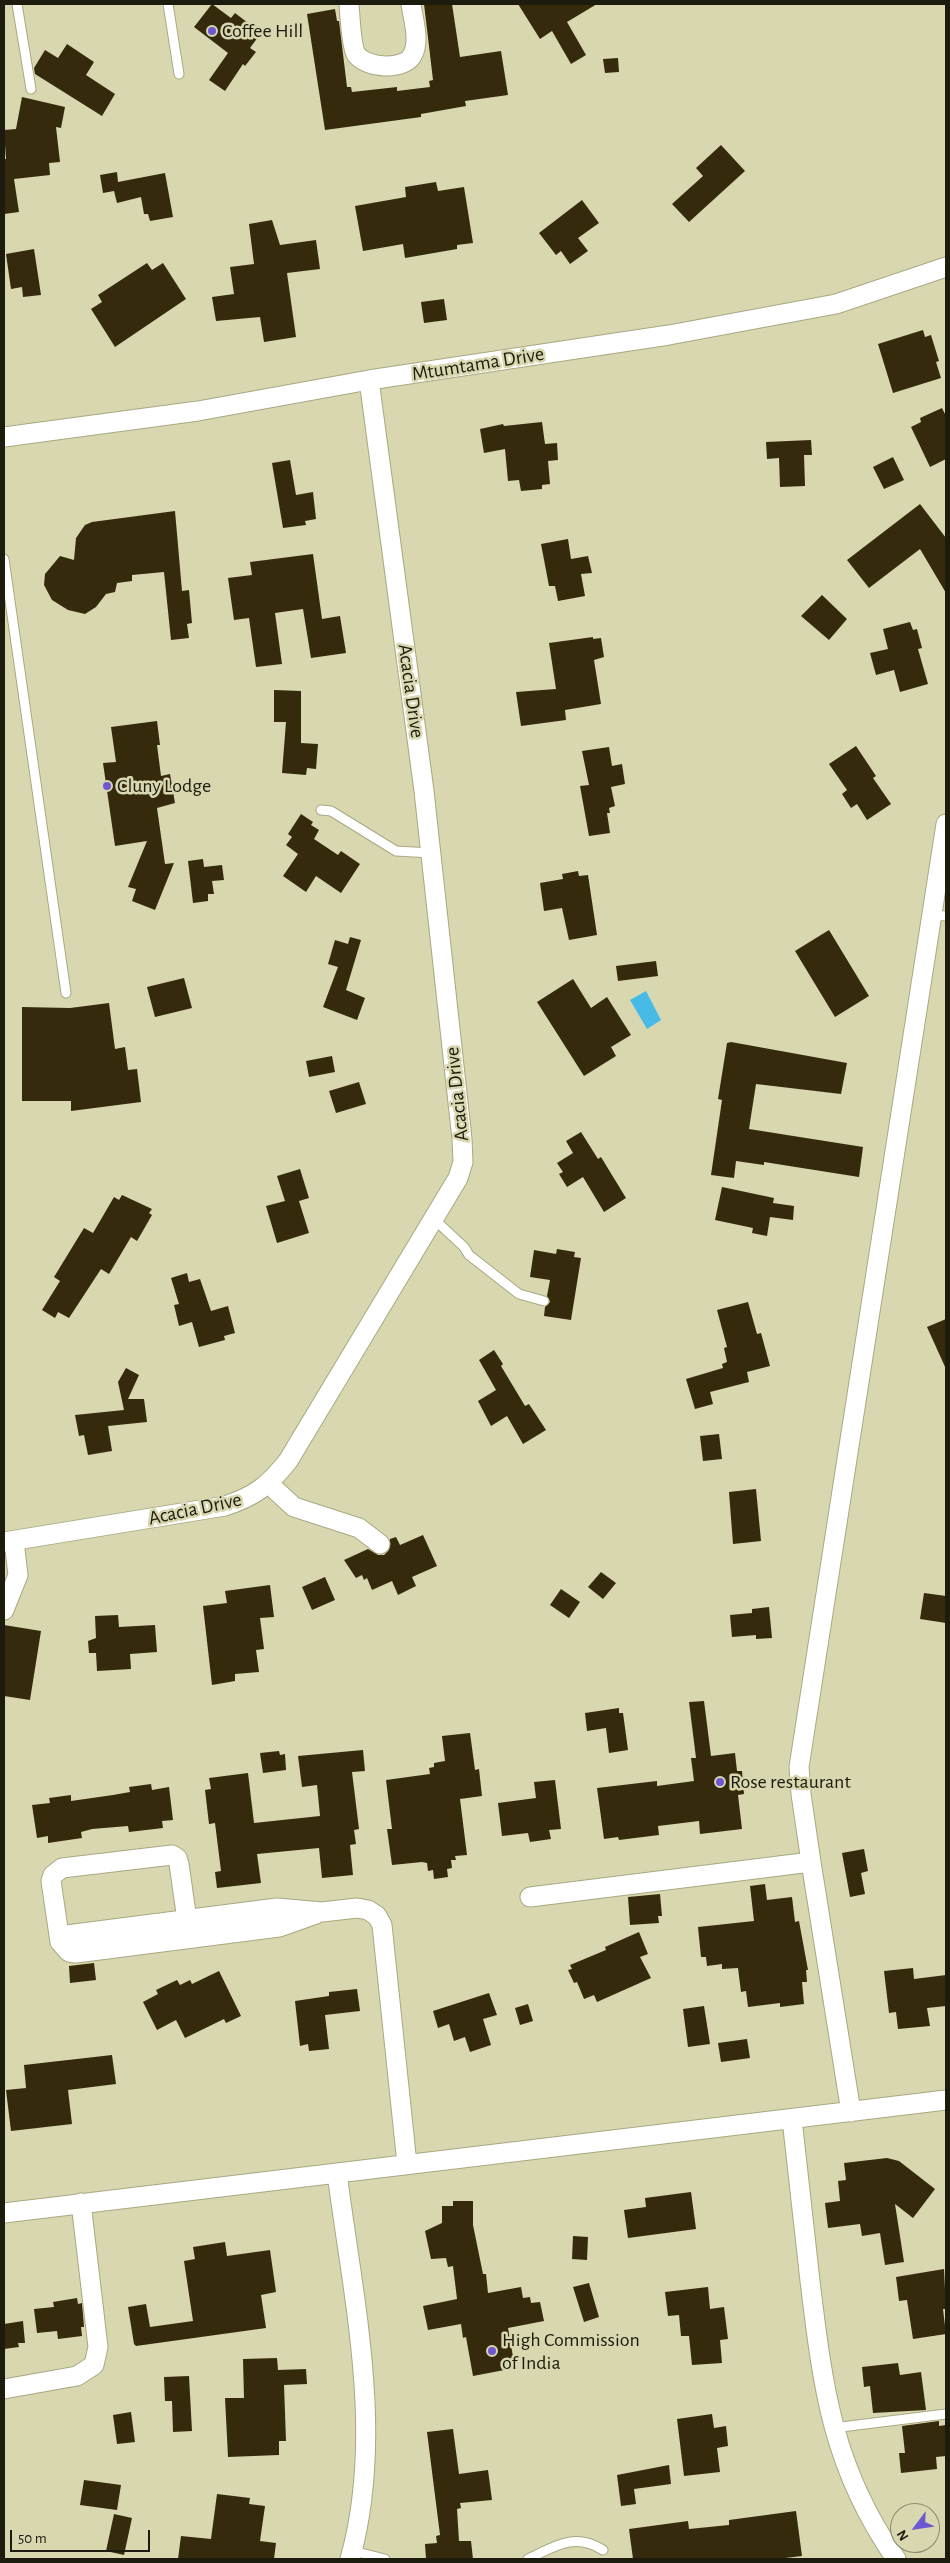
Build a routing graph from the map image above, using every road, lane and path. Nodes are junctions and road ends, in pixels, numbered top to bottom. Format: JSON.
{"nodes":[{"id":1,"x":17,"y":4,"type":"edge"},
{"id":2,"x":168,"y":4,"type":"edge"},
{"id":3,"x":349,"y":4,"type":"edge"},
{"id":4,"x":411,"y":4,"type":"edge"},
{"id":5,"x":179,"y":74,"type":"dead end"},
{"id":6,"x":31,"y":89,"type":"dead end"},
{"id":7,"x":946,"y":267,"type":"edge"},
{"id":8,"x":370,"y":380,"type":"junction"},
{"id":9,"x":4,"y":437,"type":"edge"},
{"id":10,"x":4,"y":559,"type":"edge"},
{"id":11,"x":321,"y":810,"type":"dead end"},
{"id":12,"x":946,"y":824,"type":"edge"},
{"id":13,"x":430,"y":853,"type":"junction"},
{"id":14,"x":939,"y":915,"type":"edge"},
{"id":15,"x":66,"y":994,"type":"dead end"},
{"id":16,"x":434,"y":1219,"type":"junction"},
{"id":17,"x":544,"y":1301,"type":"dead end"},
{"id":18,"x":269,"y":1484,"type":"junction"},
{"id":19,"x":9,"y":1542,"type":"edge"},
{"id":20,"x":380,"y":1544,"type":"dead end"},
{"id":21,"x":4,"y":1610,"type":"edge"},
{"id":22,"x":811,"y":1862,"type":"junction"},
{"id":23,"x":530,"y":1897,"type":"dead end"},
{"id":24,"x":322,"y":1912,"type":"junction"},
{"id":25,"x":187,"y":1920,"type":"junction"},
{"id":26,"x":59,"y":1936,"type":"junction"},
{"id":27,"x":946,"y":2100,"type":"edge"},
{"id":28,"x":851,"y":2112,"type":"junction"},
{"id":29,"x":792,"y":2119,"type":"junction"},
{"id":30,"x":407,"y":2164,"type":"junction"},
{"id":31,"x":337,"y":2173,"type":"junction"},
{"id":32,"x":80,"y":2203,"type":"junction"},
{"id":33,"x":4,"y":2213,"type":"edge"},
{"id":34,"x":4,"y":2389,"type":"edge"},
{"id":35,"x":946,"y":2414,"type":"edge"},
{"id":36,"x":833,"y":2428,"type":"junction"},
{"id":37,"x":602,"y":2550,"type":"dead end"},
{"id":38,"x":352,"y":2555,"type":"edge"},
{"id":39,"x":385,"y":2559,"type":"edge"},
{"id":40,"x":528,"y":2559,"type":"edge"},
{"id":41,"x":896,"y":2559,"type":"edge"}],
"edges":[{"from":1,"to":6,"type":"lane"},
{"from":2,"to":5,"type":"lane"},
{"from":3,"to":4,"type":"street"},
{"from":7,"to":8,"type":"street","name":"Mtumtama Drive"},
{"from":8,"to":9,"type":"street","name":"Mtumtama Drive"},
{"from":8,"to":13,"type":"street","name":"Acacia Drive"},
{"from":10,"to":15,"type":"lane"},
{"from":11,"to":13,"type":"lane"},
{"from":12,"to":14,"type":"street"},
{"from":13,"to":16,"type":"street","name":"Acacia Drive"},
{"from":14,"to":22,"type":"street"},
{"from":16,"to":17,"type":"lane"},
{"from":16,"to":18,"type":"street","name":"Acacia Drive"},
{"from":18,"to":19,"type":"street","name":"Acacia Drive"},
{"from":18,"to":20,"type":"street"},
{"from":19,"to":21,"type":"street"},
{"from":22,"to":23,"type":"street"},
{"from":22,"to":28,"type":"street"},
{"from":24,"to":25,"type":"street"},
{"from":24,"to":26,"type":"street"},
{"from":24,"to":30,"type":"street"},
{"from":25,"to":26,"type":"street"},
{"from":25,"to":26,"type":"street"},
{"from":27,"to":28,"type":"street"},
{"from":28,"to":29,"type":"street"},
{"from":29,"to":30,"type":"street"},
{"from":29,"to":36,"type":"street"},
{"from":30,"to":31,"type":"street"},
{"from":31,"to":32,"type":"street"},
{"from":31,"to":38,"type":"street"},
{"from":32,"to":33,"type":"street"},
{"from":32,"to":34,"type":"street"},
{"from":35,"to":36,"type":"lane"},
{"from":36,"to":41,"type":"street"},
{"from":37,"to":40,"type":"lane"},
{"from":38,"to":39,"type":"lane"}]}
